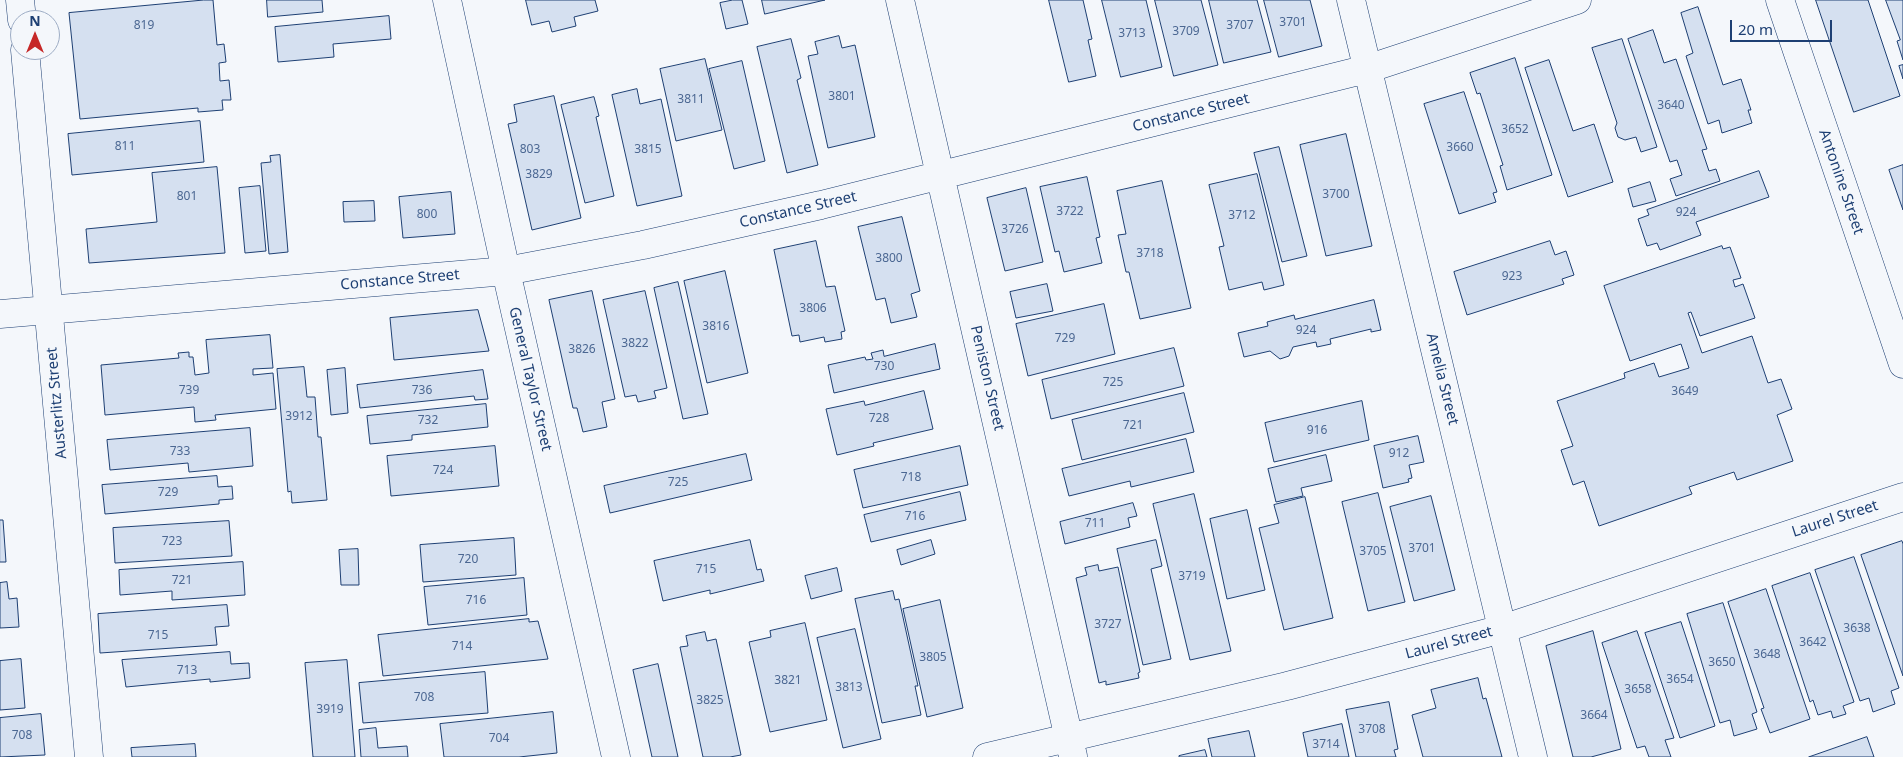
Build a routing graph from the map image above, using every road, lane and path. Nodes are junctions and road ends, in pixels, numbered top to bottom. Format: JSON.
{"nodes":[{"id":1,"x":447,"y":0,"type":"edge"},
{"id":2,"x":900,"y":0,"type":"edge"},
{"id":3,"x":1351,"y":0,"type":"edge"},
{"id":4,"x":1577,"y":0,"type":"edge"},
{"id":5,"x":1780,"y":0,"type":"edge"},
{"id":6,"x":26,"y":60,"type":"edge"},
{"id":7,"x":1367,"y":69,"type":"junction"},
{"id":8,"x":941,"y":175,"type":"junction"},
{"id":9,"x":506,"y":271,"type":"junction"},
{"id":10,"x":49,"y":310,"type":"junction"},
{"id":11,"x":0,"y":314,"type":"edge"},
{"id":12,"x":1903,"y":364,"type":"edge"},
{"id":13,"x":1903,"y":497,"type":"edge"},
{"id":14,"x":1502,"y":629,"type":"junction"},
{"id":15,"x":1071,"y":748,"type":"edge"},
{"id":16,"x":89,"y":757,"type":"edge"},
{"id":17,"x":616,"y":757,"type":"edge"},
{"id":18,"x":987,"y":757,"type":"edge"},
{"id":19,"x":1533,"y":757,"type":"edge"}],
"edges":[{"from":1,"to":9,"type":"street","name":"General Taylor Street"},
{"from":2,"to":8,"type":"street","name":"Peniston Street"},
{"from":3,"to":7,"type":"street","name":"Amelia Street"},
{"from":4,"to":7,"type":"street","name":"Constance Street"},
{"from":5,"to":12,"type":"street","name":"Antonine Street"},
{"from":6,"to":10,"type":"street","name":"Austerlitz Street"},
{"from":7,"to":8,"type":"street","name":"Constance Street"},
{"from":7,"to":14,"type":"street","name":"Amelia Street"},
{"from":8,"to":9,"type":"street","name":"Constance Street"},
{"from":8,"to":15,"type":"street","name":"Peniston Street"},
{"from":9,"to":10,"type":"street","name":"Constance Street"},
{"from":9,"to":17,"type":"street","name":"General Taylor Street"},
{"from":10,"to":11,"type":"street","name":"Constance Street"},
{"from":10,"to":16,"type":"street","name":"Austerlitz Street"},
{"from":13,"to":14,"type":"street","name":"Laurel Street"},
{"from":14,"to":15,"type":"street","name":"Laurel Street"},
{"from":14,"to":19,"type":"street","name":"Amelia Street"},
{"from":15,"to":18,"type":"street","name":"Laurel Street"}]}
